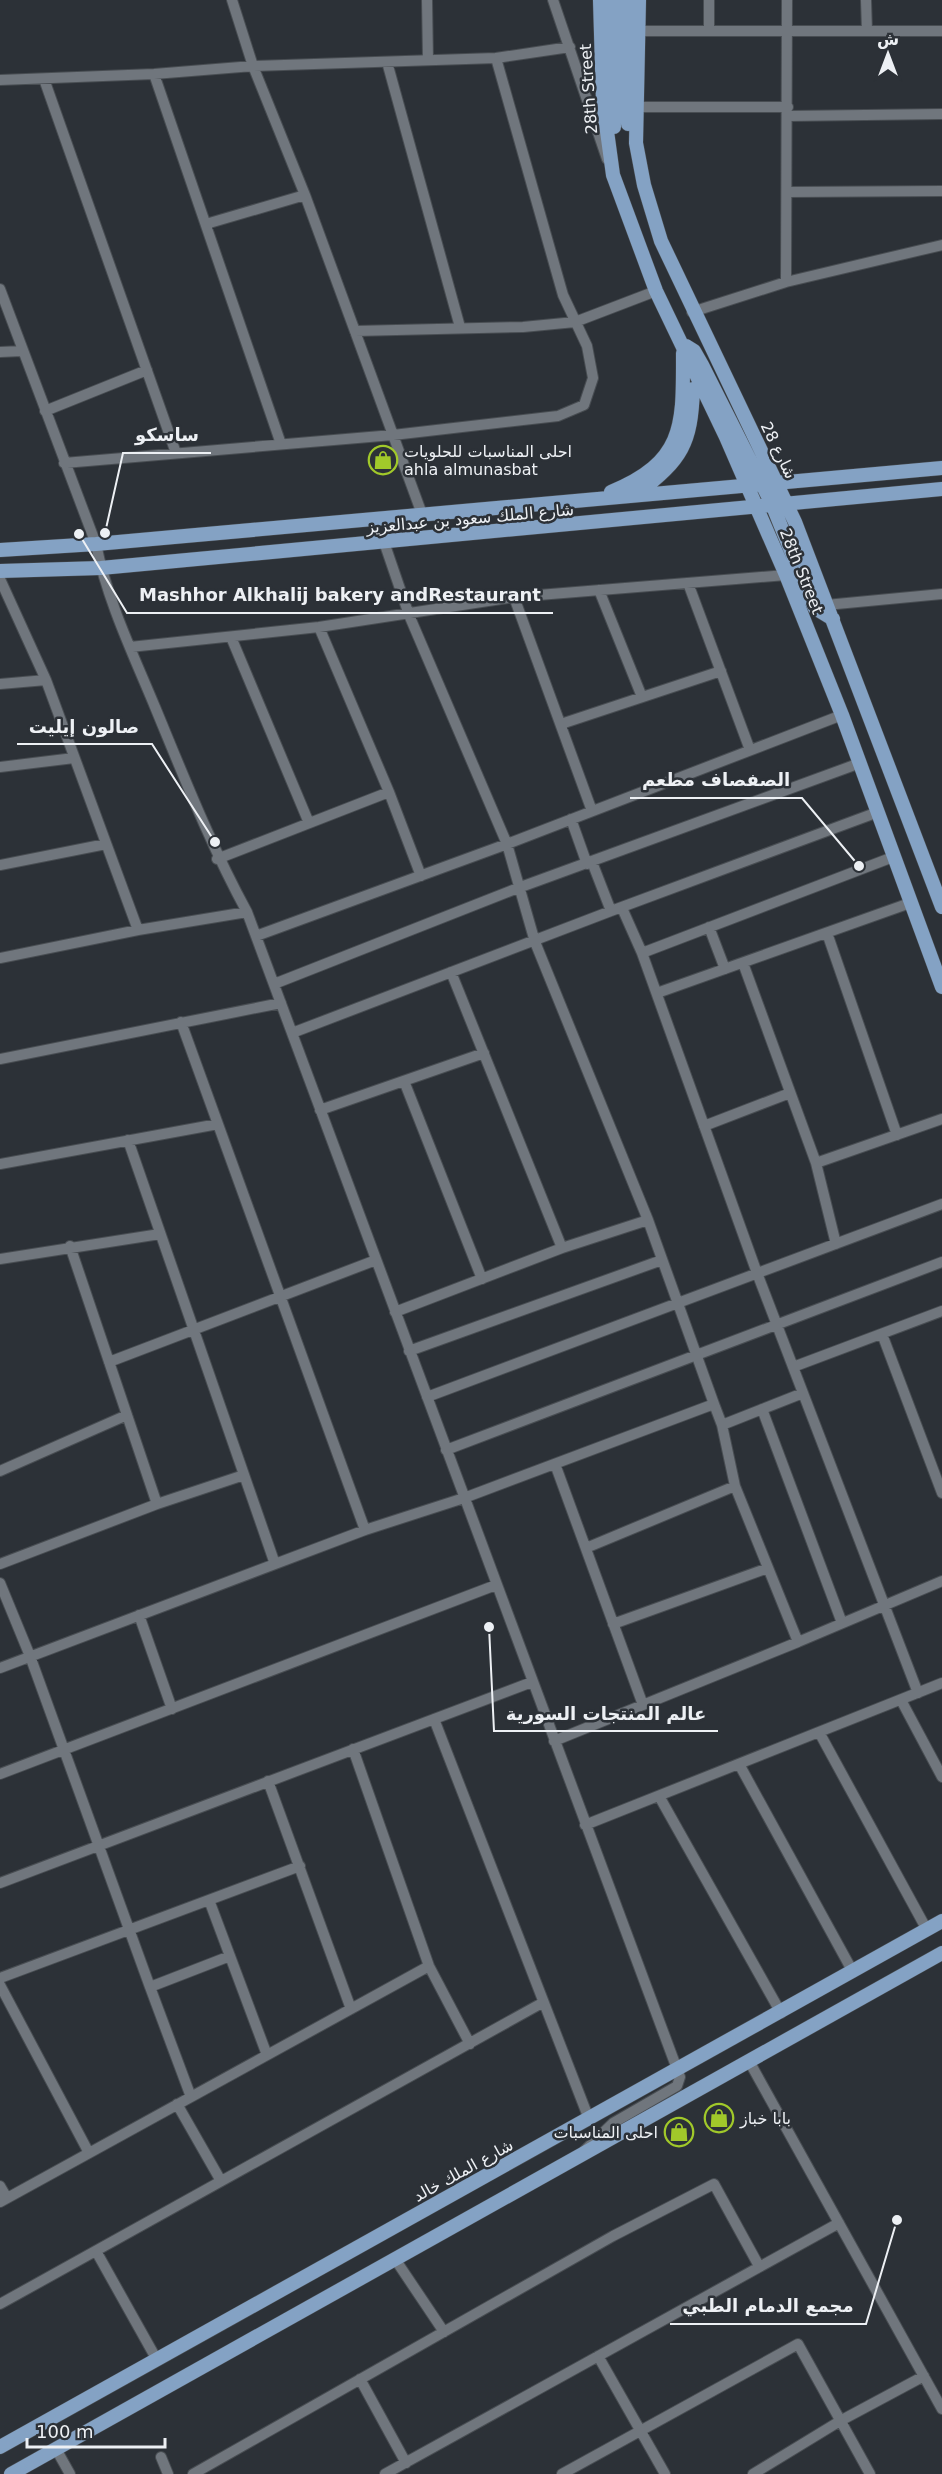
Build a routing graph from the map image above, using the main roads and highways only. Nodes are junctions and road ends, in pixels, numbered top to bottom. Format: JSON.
{"nodes":[{"id":1,"x":600,"y":0,"type":"edge"},
{"id":2,"x":613,"y":0,"type":"edge"},
{"id":3,"x":625,"y":0,"type":"edge"},
{"id":4,"x":639,"y":0,"type":"edge"},
{"id":5,"x":636,"y":142,"type":"junction"},
{"id":6,"x":613,"y":176,"type":"junction"},
{"id":7,"x":681,"y":345,"type":"junction"},
{"id":8,"x":694,"y":372,"type":"junction"},
{"id":9,"x":942,"y":468,"type":"edge"},
{"id":10,"x":769,"y":482,"type":"junction"},
{"id":11,"x":747,"y":483,"type":"junction"},
{"id":12,"x":942,"y":489,"type":"edge"},
{"id":13,"x":636,"y":493,"type":"junction"},
{"id":14,"x":597,"y":498,"type":"junction"},
{"id":15,"x":779,"y":504,"type":"junction"},
{"id":16,"x":757,"y":505,"type":"junction"},
{"id":17,"x":0,"y":550,"type":"edge"},
{"id":18,"x":0,"y":571,"type":"edge"},
{"id":19,"x":832,"y":619,"type":"junction"},
{"id":20,"x":941,"y":901,"type":"edge"},
{"id":21,"x":942,"y":987,"type":"edge"},
{"id":22,"x":942,"y":1921,"type":"edge"},
{"id":23,"x":942,"y":1953,"type":"edge"},
{"id":24,"x":0,"y":2447,"type":"edge"},
{"id":25,"x":11,"y":2474,"type":"edge"}],
"edges":[{"from":1,"to":6,"type":"main road","name":"28th Street"},
{"from":2,"to":6,"type":"main road","name":"28th Street"},
{"from":3,"to":5,"type":"main road"},
{"from":4,"to":5,"type":"main road","name":"شارع 28"},
{"from":5,"to":10,"type":"main road","name":"شارع 28"},
{"from":6,"to":7,"type":"main road","name":"28th Street"},
{"from":7,"to":8,"type":"main road","name":"28th Street"},
{"from":7,"to":10,"type":"main road"},
{"from":7,"to":14,"type":"main road"},
{"from":8,"to":11,"type":"main road","name":"28th Street"},
{"from":8,"to":13,"type":"main road"},
{"from":9,"to":10,"type":"main road","name":"شارع الملك سعود بن عبدالعزيز"},
{"from":10,"to":11,"type":"main road","name":"شارع الملك سعود بن عبدالعزيز"},
{"from":10,"to":15,"type":"main road","name":"شارع 28"},
{"from":11,"to":13,"type":"main road","name":"شارع الملك سعود بن عبدالعزيز"},
{"from":11,"to":16,"type":"main road","name":"28th Street"},
{"from":12,"to":15,"type":"main road","name":"شارع الملك سعود بن عبدالعزيز"},
{"from":13,"to":14,"type":"main road","name":"شارع الملك سعود بن عبدالعزيز"},
{"from":14,"to":17,"type":"main road","name":"شارع الملك سعود بن عبدالعزيز"},
{"from":15,"to":16,"type":"main road","name":"شارع الملك سعود بن عبدالعزيز"},
{"from":15,"to":19,"type":"main road","name":"شارع 28"},
{"from":15,"to":19,"type":"main road"},
{"from":16,"to":18,"type":"main road","name":"شارع الملك سعود بن عبدالعزيز"},
{"from":16,"to":21,"type":"main road","name":"28th Street"},
{"from":19,"to":20,"type":"main road","name":"شارع 28"},
{"from":22,"to":24,"type":"main road","name":"شارع الملك خالد"},
{"from":23,"to":25,"type":"main road"}]}
